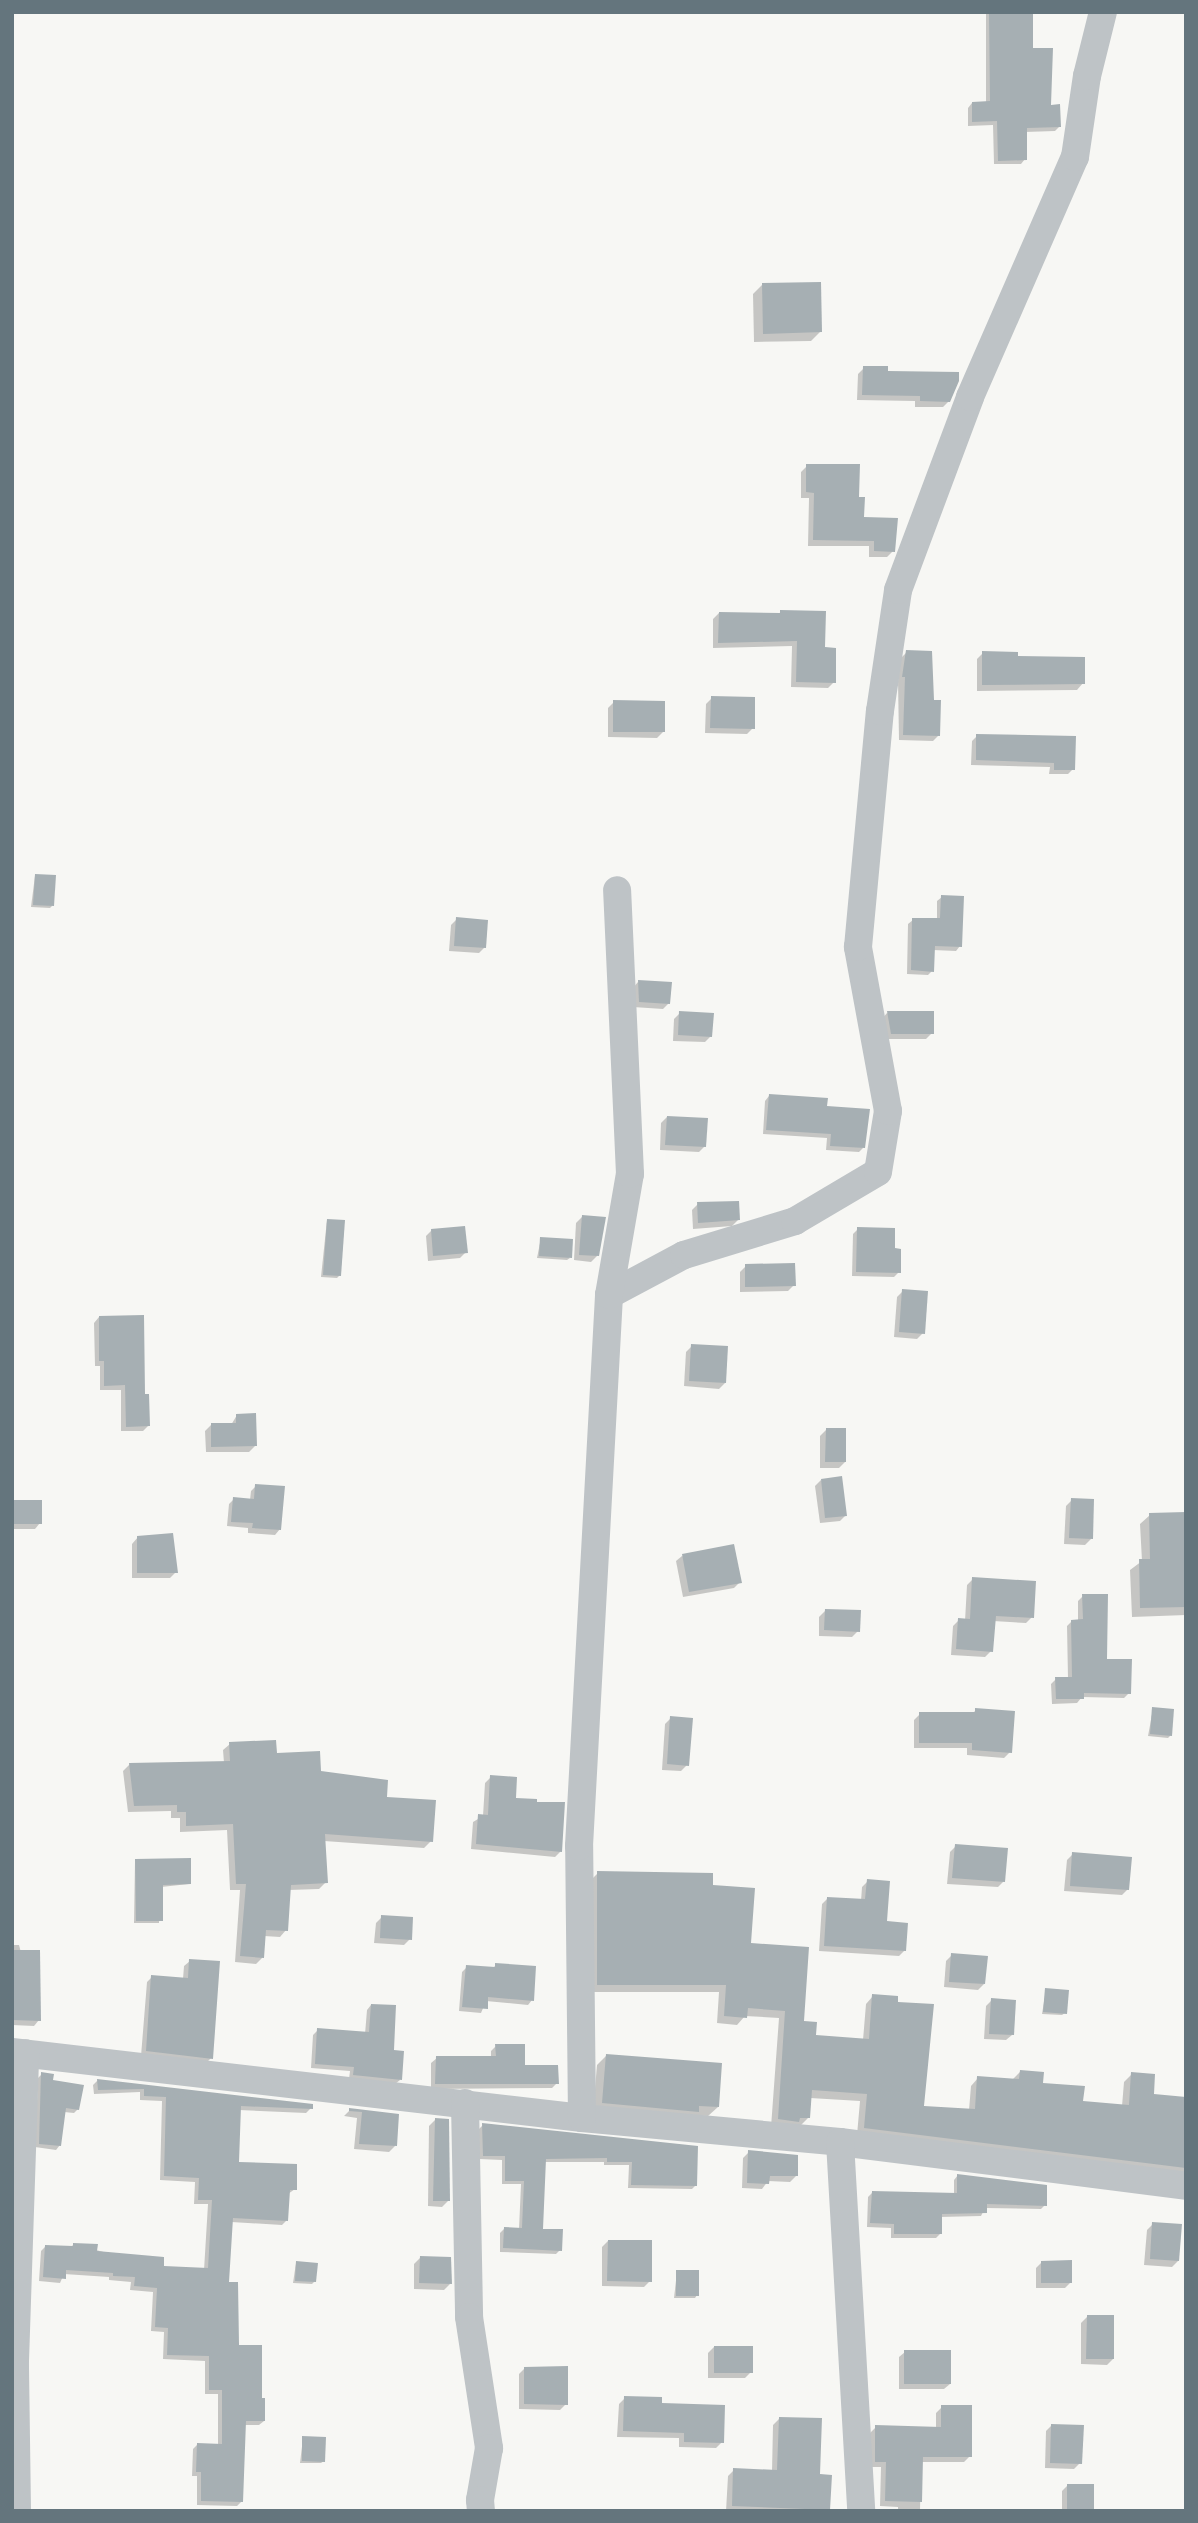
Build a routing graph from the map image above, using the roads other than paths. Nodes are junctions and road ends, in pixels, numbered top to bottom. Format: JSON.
{"nodes":[{"id":1,"x":1103,"y":12,"type":"edge"},
{"id":2,"x":617,"y":890,"type":"dead end"},
{"id":3,"x":609,"y":1295,"type":"junction"},
{"id":4,"x":19,"y":2052,"type":"edge"},
{"id":5,"x":465,"y":2103,"type":"junction"},
{"id":6,"x":582,"y":2118,"type":"junction"},
{"id":7,"x":840,"y":2142,"type":"junction"},
{"id":8,"x":1186,"y":2186,"type":"edge"},
{"id":9,"x":17,"y":2511,"type":"edge"},
{"id":10,"x":481,"y":2511,"type":"edge"},
{"id":11,"x":861,"y":2511,"type":"edge"}],
"edges":[{"from":1,"to":3,"type":"street"},
{"from":2,"to":3,"type":"street"},
{"from":3,"to":6,"type":"street"},
{"from":4,"to":5,"type":"street"},
{"from":4,"to":9,"type":"street"},
{"from":5,"to":6,"type":"street"},
{"from":5,"to":10,"type":"street"},
{"from":6,"to":7,"type":"street"},
{"from":7,"to":8,"type":"street"},
{"from":7,"to":11,"type":"street"}]}
